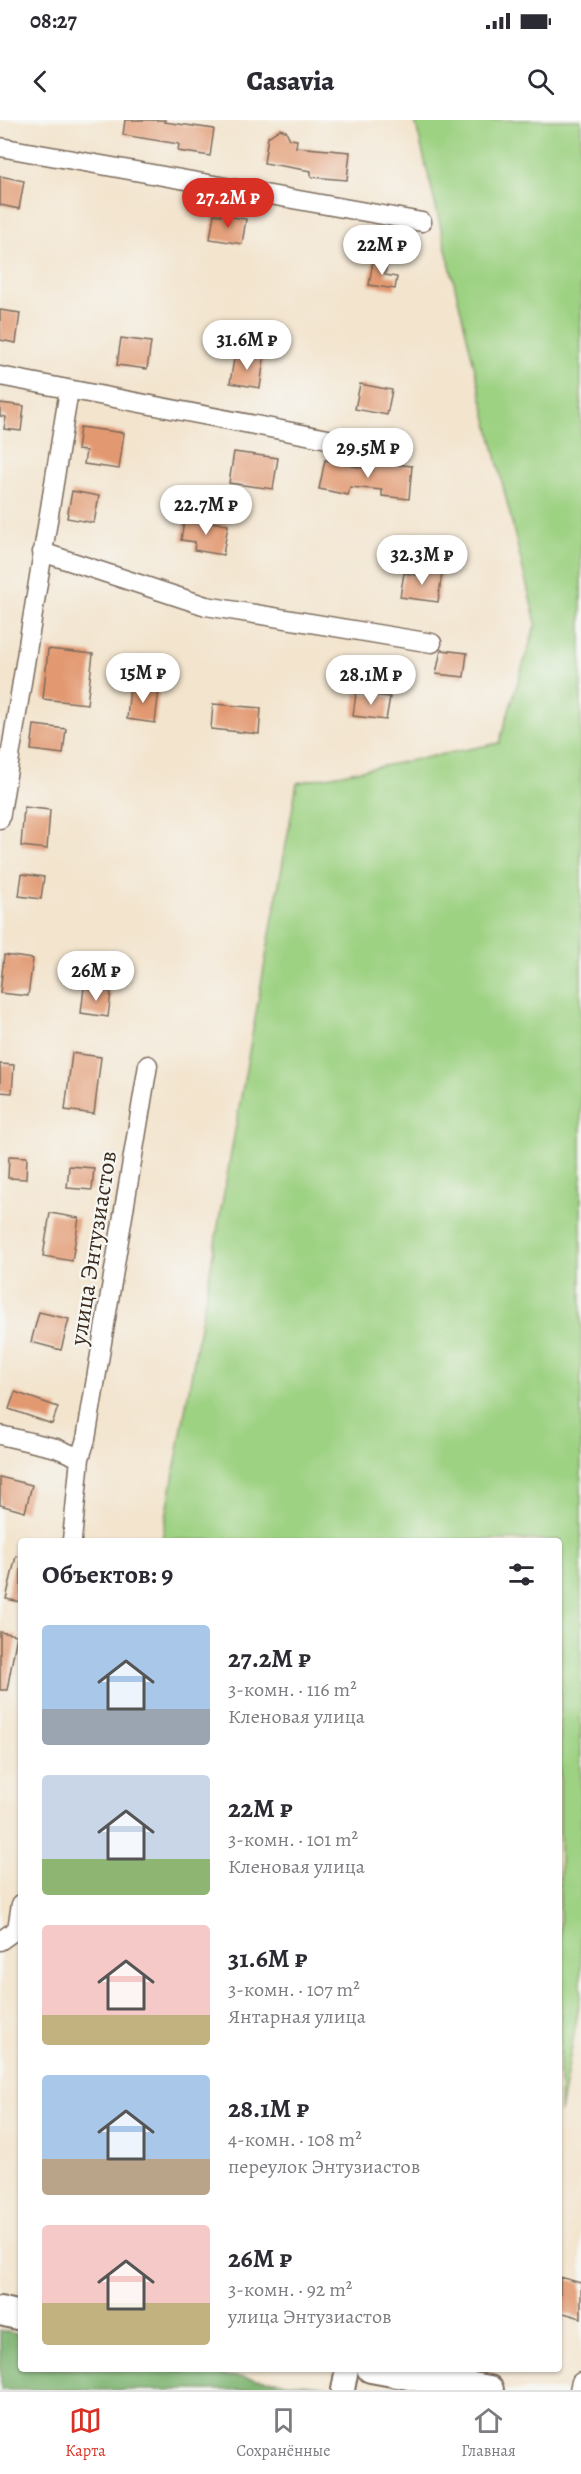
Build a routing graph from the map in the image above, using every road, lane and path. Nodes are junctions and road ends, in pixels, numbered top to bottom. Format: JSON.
{"nodes":[{"id":1,"x":0,"y":147,"type":"edge"},
{"id":2,"x":422,"y":222,"type":"dead end"},
{"id":3,"x":0,"y":376,"type":"edge"},
{"id":4,"x":69,"y":390,"type":"junction"},
{"id":5,"x":386,"y":450,"type":"dead end"},
{"id":6,"x":42,"y":552,"type":"junction"},
{"id":7,"x":432,"y":643,"type":"dead end"},
{"id":8,"x":5,"y":759,"type":"edge"},
{"id":9,"x":0,"y":819,"type":"edge"},
{"id":10,"x":148,"y":1065,"type":"dead end"},
{"id":11,"x":0,"y":1435,"type":"edge"},
{"id":12,"x":80,"y":1458,"type":"junction"},
{"id":13,"x":72,"y":1538,"type":"edge"},
{"id":14,"x":18,"y":1929,"type":"edge"},
{"id":15,"x":0,"y":1941,"type":"edge"},
{"id":16,"x":0,"y":2311,"type":"edge"},
{"id":17,"x":18,"y":2315,"type":"edge"},
{"id":18,"x":346,"y":2372,"type":"edge"},
{"id":19,"x":392,"y":2372,"type":"edge"},
{"id":20,"x":581,"y":2382,"type":"edge"},
{"id":21,"x":343,"y":2390,"type":"edge"},
{"id":22,"x":489,"y":2390,"type":"edge"},
{"id":23,"x":579,"y":2390,"type":"edge"}],
"edges":[{"from":1,"to":2,"type":"street"},
{"from":3,"to":4,"type":"street"},
{"from":4,"to":5,"type":"street"},
{"from":4,"to":6,"type":"street"},
{"from":6,"to":7,"type":"street"},
{"from":6,"to":8,"type":"street"},
{"from":8,"to":9,"type":"street"},
{"from":10,"to":12,"type":"street","name":"улица Энтузиастов"},
{"from":11,"to":12,"type":"street"},
{"from":12,"to":13,"type":"street"},
{"from":14,"to":15,"type":"street"},
{"from":16,"to":17,"type":"main road"},
{"from":18,"to":21,"type":"street"},
{"from":19,"to":22,"type":"main road"},
{"from":20,"to":23,"type":"street"}]}
